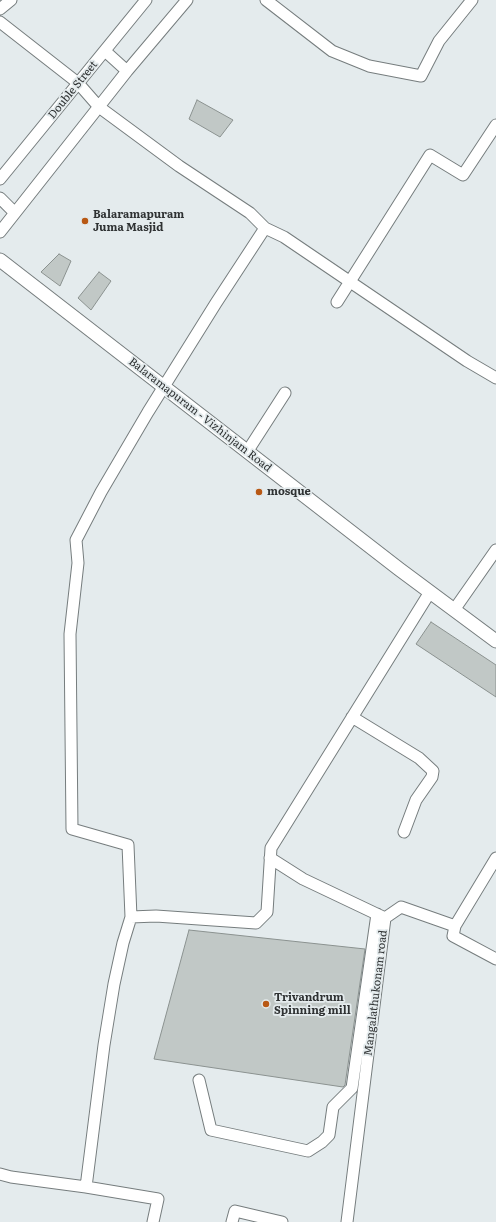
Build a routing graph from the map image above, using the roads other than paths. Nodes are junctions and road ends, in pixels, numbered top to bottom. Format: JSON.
{"nodes":[{"id":1,"x":11,"y":0,"type":"edge"},
{"id":2,"x":146,"y":0,"type":"edge"},
{"id":3,"x":266,"y":0,"type":"edge"},
{"id":4,"x":472,"y":0,"type":"edge"},
{"id":5,"x":184,"y":1,"type":"edge"},
{"id":6,"x":0,"y":9,"type":"edge"},
{"id":7,"x":0,"y":22,"type":"edge"},
{"id":8,"x":105,"y":51,"type":"junction"},
{"id":9,"x":128,"y":71,"type":"junction"},
{"id":10,"x":78,"y":83,"type":"junction"},
{"id":11,"x":99,"y":107,"type":"junction"},
{"id":12,"x":496,"y":125,"type":"edge"},
{"id":13,"x":0,"y":179,"type":"edge"},
{"id":14,"x":0,"y":198,"type":"edge"},
{"id":15,"x":15,"y":213,"type":"junction"},
{"id":16,"x":265,"y":228,"type":"junction"},
{"id":17,"x":0,"y":232,"type":"edge"},
{"id":18,"x":0,"y":260,"type":"edge"},
{"id":19,"x":350,"y":282,"type":"junction"},
{"id":20,"x":337,"y":302,"type":"dead end"},
{"id":21,"x":496,"y":378,"type":"edge"},
{"id":22,"x":163,"y":387,"type":"junction"},
{"id":23,"x":285,"y":393,"type":"dead end"},
{"id":24,"x":247,"y":452,"type":"junction"},
{"id":25,"x":496,"y":550,"type":"edge"},
{"id":26,"x":430,"y":592,"type":"junction"},
{"id":27,"x":454,"y":610,"type":"junction"},
{"id":28,"x":496,"y":641,"type":"edge"},
{"id":29,"x":352,"y":717,"type":"junction"},
{"id":30,"x":404,"y":832,"type":"dead end"},
{"id":31,"x":270,"y":858,"type":"junction"},
{"id":32,"x":496,"y":858,"type":"edge"},
{"id":33,"x":381,"y":916,"type":"junction"},
{"id":34,"x":131,"y":917,"type":"junction"},
{"id":35,"x":455,"y":926,"type":"junction"},
{"id":36,"x":496,"y":959,"type":"edge"},
{"id":37,"x":199,"y":1080,"type":"dead end"},
{"id":38,"x":0,"y":1174,"type":"edge"},
{"id":39,"x":86,"y":1187,"type":"junction"},
{"id":40,"x":153,"y":1222,"type":"edge"},
{"id":41,"x":232,"y":1222,"type":"edge"},
{"id":42,"x":282,"y":1222,"type":"edge"},
{"id":43,"x":347,"y":1222,"type":"edge"}],
"edges":[{"from":1,"to":6,"type":"street"},
{"from":2,"to":8,"type":"street","name":"Double Street"},
{"from":3,"to":4,"type":"street"},
{"from":5,"to":9,"type":"street"},
{"from":7,"to":10,"type":"street"},
{"from":8,"to":9,"type":"street"},
{"from":8,"to":10,"type":"street","name":"Double Street"},
{"from":9,"to":11,"type":"street"},
{"from":10,"to":11,"type":"street"},
{"from":10,"to":13,"type":"street","name":"Double Street"},
{"from":11,"to":15,"type":"street"},
{"from":11,"to":16,"type":"street"},
{"from":12,"to":19,"type":"street"},
{"from":14,"to":15,"type":"street"},
{"from":15,"to":17,"type":"street"},
{"from":16,"to":19,"type":"street"},
{"from":16,"to":22,"type":"street"},
{"from":18,"to":22,"type":"main road","name":"Balaramapuram - Vizhinjam Road"},
{"from":19,"to":20,"type":"street"},
{"from":19,"to":21,"type":"street"},
{"from":22,"to":24,"type":"main road","name":"Balaramapuram - Vizhinjam Road"},
{"from":22,"to":34,"type":"street"},
{"from":23,"to":24,"type":"street"},
{"from":24,"to":26,"type":"main road","name":"Balaramapuram - Vizhinjam Road"},
{"from":25,"to":27,"type":"street"},
{"from":26,"to":27,"type":"main road","name":"Balaramapuram - Vizhinjam Road"},
{"from":26,"to":29,"type":"street"},
{"from":27,"to":28,"type":"main road","name":"Balaramapuram - Vizhinjam Road"},
{"from":29,"to":30,"type":"street"},
{"from":29,"to":31,"type":"street"},
{"from":31,"to":33,"type":"street"},
{"from":31,"to":34,"type":"street"},
{"from":32,"to":35,"type":"street"},
{"from":33,"to":35,"type":"street","name":"Mangalathukonam road"},
{"from":33,"to":37,"type":"street"},
{"from":33,"to":43,"type":"street","name":"Mangalathukonam road"},
{"from":34,"to":39,"type":"street"},
{"from":35,"to":36,"type":"street"},
{"from":38,"to":39,"type":"street"},
{"from":39,"to":40,"type":"street"},
{"from":41,"to":42,"type":"street"}]}
